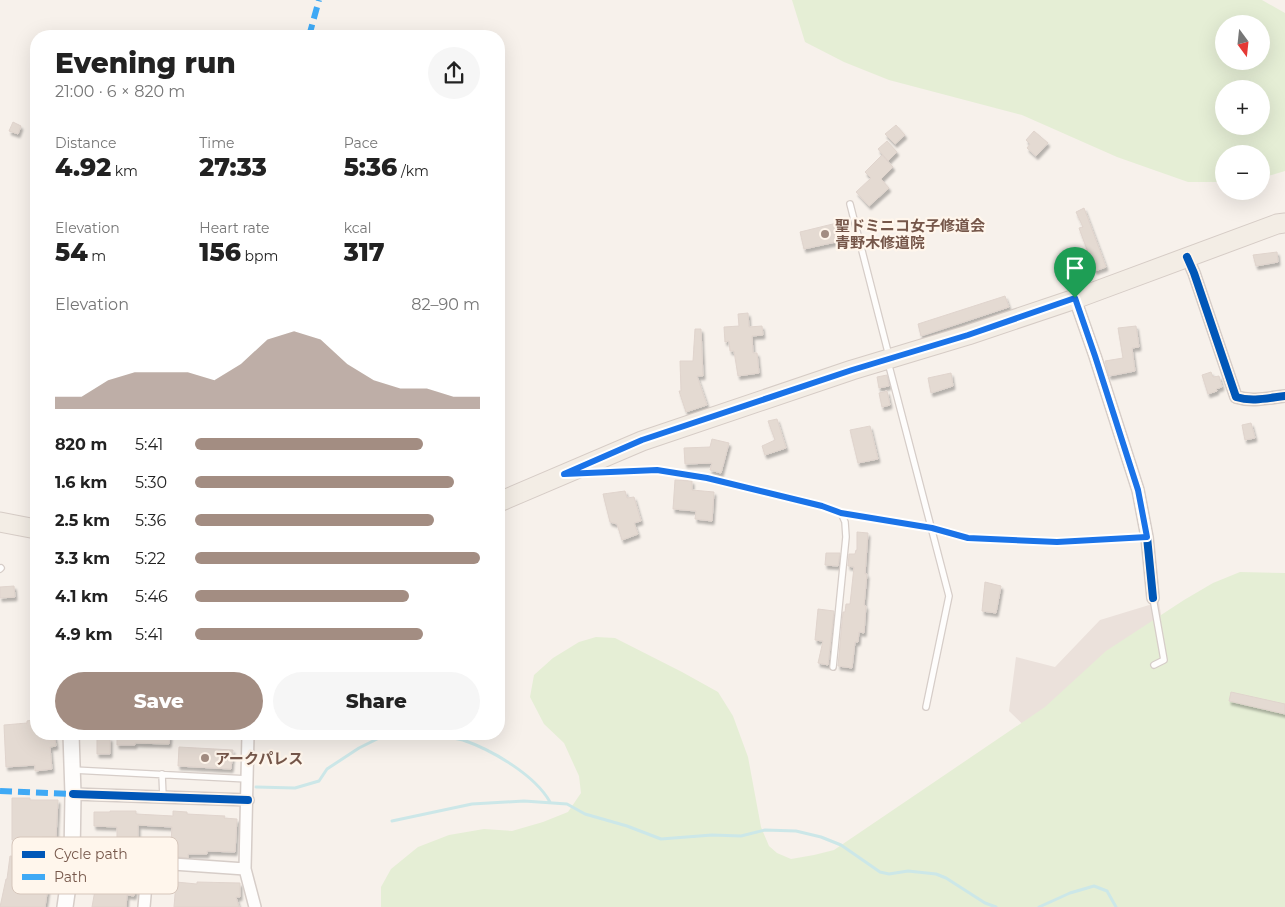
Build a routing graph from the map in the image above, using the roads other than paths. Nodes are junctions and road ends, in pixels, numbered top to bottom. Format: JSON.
{"nodes":[{"id":1,"x":850,"y":204,"type":"dead end"},
{"id":2,"x":1285,"y":223,"type":"edge"},
{"id":3,"x":1187,"y":257,"type":"junction"},
{"id":4,"x":1075,"y":298,"type":"junction"},
{"id":5,"x":889,"y":359,"type":"junction"},
{"id":6,"x":1285,"y":396,"type":"edge"},
{"id":7,"x":564,"y":474,"type":"junction"},
{"id":8,"x":505,"y":499,"type":"edge"},
{"id":9,"x":841,"y":513,"type":"junction"},
{"id":10,"x":0,"y":522,"type":"edge"},
{"id":11,"x":30,"y":528,"type":"edge"},
{"id":12,"x":932,"y":528,"type":"junction"},
{"id":13,"x":1147,"y":537,"type":"junction"},
{"id":14,"x":1153,"y":598,"type":"joint"},
{"id":15,"x":1154,"y":665,"type":"dead end"},
{"id":16,"x":833,"y":667,"type":"dead end"},
{"id":17,"x":926,"y":707,"type":"dead end"},
{"id":18,"x":71,"y":740,"type":"edge"},
{"id":19,"x":248,"y":740,"type":"edge"},
{"id":20,"x":72,"y":770,"type":"junction"},
{"id":21,"x":162,"y":774,"type":"junction"},
{"id":22,"x":248,"y":779,"type":"junction"},
{"id":23,"x":73,"y":794,"type":"junction"},
{"id":24,"x":163,"y":797,"type":"junction"},
{"id":25,"x":248,"y":800,"type":"junction"},
{"id":26,"x":72,"y":837,"type":"edge"},
{"id":27,"x":178,"y":864,"type":"edge"},
{"id":28,"x":245,"y":868,"type":"junction"},
{"id":29,"x":67,"y":894,"type":"edge"},
{"id":30,"x":145,"y":894,"type":"edge"},
{"id":31,"x":65,"y":907,"type":"edge"},
{"id":32,"x":144,"y":907,"type":"edge"},
{"id":33,"x":255,"y":907,"type":"edge"}],
"edges":[{"from":1,"to":5,"type":"lane"},
{"from":2,"to":3,"type":"main road"},
{"from":3,"to":4,"type":"main road"},
{"from":3,"to":6,"type":"street"},
{"from":4,"to":5,"type":"main road"},
{"from":4,"to":13,"type":"street"},
{"from":5,"to":7,"type":"main road"},
{"from":5,"to":12,"type":"lane"},
{"from":7,"to":8,"type":"main road"},
{"from":7,"to":9,"type":"lane"},
{"from":9,"to":12,"type":"lane"},
{"from":9,"to":16,"type":"lane"},
{"from":10,"to":11,"type":"main road"},
{"from":12,"to":13,"type":"lane"},
{"from":12,"to":17,"type":"lane"},
{"from":13,"to":14,"type":"street"},
{"from":14,"to":15,"type":"lane"},
{"from":18,"to":20,"type":"street"},
{"from":19,"to":22,"type":"street"},
{"from":20,"to":21,"type":"lane"},
{"from":20,"to":23,"type":"street"},
{"from":21,"to":22,"type":"lane"},
{"from":21,"to":24,"type":"lane"},
{"from":22,"to":25,"type":"street"},
{"from":23,"to":24,"type":"street"},
{"from":23,"to":26,"type":"street"},
{"from":24,"to":25,"type":"street"},
{"from":25,"to":28,"type":"street"},
{"from":27,"to":28,"type":"street"},
{"from":28,"to":33,"type":"street"},
{"from":29,"to":31,"type":"street"},
{"from":30,"to":32,"type":"street"}]}
